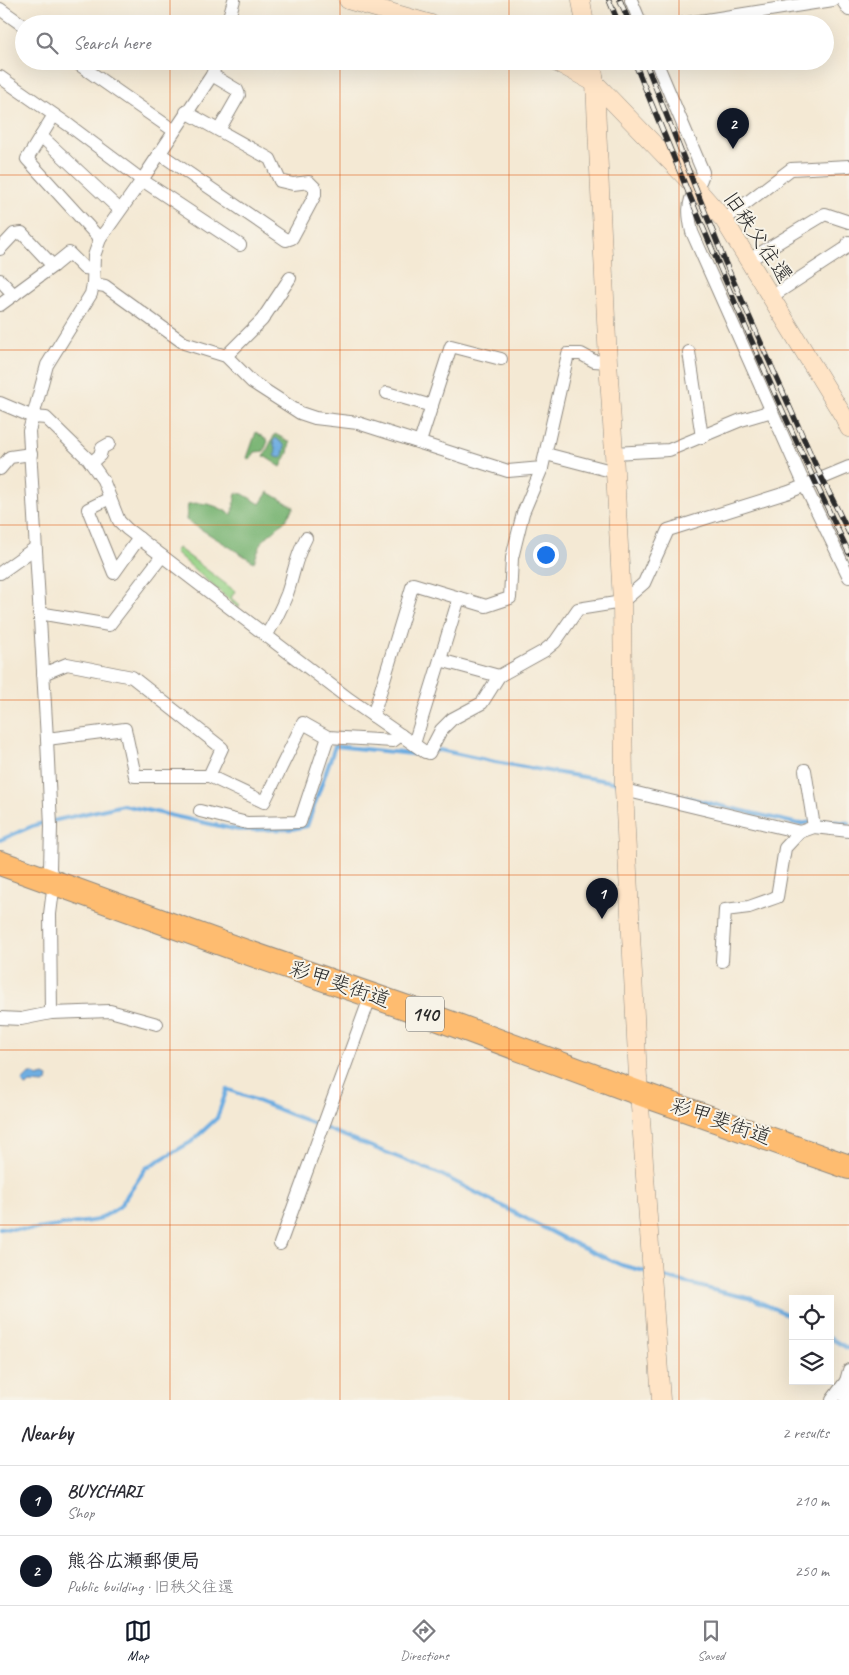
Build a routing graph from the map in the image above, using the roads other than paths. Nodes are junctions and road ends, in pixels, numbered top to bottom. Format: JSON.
{"nodes":[{"id":1,"x":234,"y":0,"type":"edge"},
{"id":2,"x":351,"y":0,"type":"edge"},
{"id":3,"x":581,"y":0,"type":"edge"},
{"id":4,"x":631,"y":0,"type":"edge"},
{"id":5,"x":833,"y":0,"type":"edge"},
{"id":6,"x":842,"y":0,"type":"edge"},
{"id":7,"x":0,"y":9,"type":"edge"},
{"id":8,"x":849,"y":10,"type":"edge"},
{"id":9,"x":230,"y":15,"type":"edge"},
{"id":10,"x":401,"y":15,"type":"edge"},
{"id":11,"x":584,"y":15,"type":"edge"},
{"id":12,"x":637,"y":15,"type":"edge"},
{"id":13,"x":738,"y":15,"type":"edge"},
{"id":14,"x":15,"y":20,"type":"edge"},
{"id":15,"x":87,"y":70,"type":"edge"},
{"id":16,"x":214,"y":70,"type":"edge"},
{"id":17,"x":571,"y":70,"type":"edge"},
{"id":18,"x":593,"y":70,"type":"edge"},
{"id":19,"x":660,"y":70,"type":"edge"},
{"id":20,"x":212,"y":76,"type":"junction"},
{"id":21,"x":0,"y":77,"type":"edge"},
{"id":22,"x":595,"y":83,"type":"junction"},
{"id":23,"x":186,"y":112,"type":"junction"},
{"id":24,"x":54,"y":115,"type":"junction"},
{"id":25,"x":174,"y":130,"type":"junction"},
{"id":26,"x":219,"y":130,"type":"junction"},
{"id":27,"x":41,"y":136,"type":"junction"},
{"id":28,"x":160,"y":153,"type":"junction"},
{"id":29,"x":849,"y":166,"type":"edge"},
{"id":30,"x":142,"y":180,"type":"junction"},
{"id":31,"x":696,"y":188,"type":"junction"},
{"id":32,"x":120,"y":210,"type":"junction"},
{"id":33,"x":724,"y":220,"type":"junction"},
{"id":34,"x":849,"y":222,"type":"edge"},
{"id":35,"x":100,"y":239,"type":"junction"},
{"id":36,"x":849,"y":242,"type":"edge"},
{"id":37,"x":240,"y":245,"type":"dead end"},
{"id":38,"x":0,"y":249,"type":"edge"},
{"id":39,"x":749,"y":260,"type":"junction"},
{"id":40,"x":53,"y":266,"type":"junction"},
{"id":41,"x":94,"y":269,"type":"junction"},
{"id":42,"x":290,"y":278,"type":"dead end"},
{"id":43,"x":0,"y":280,"type":"edge"},
{"id":44,"x":93,"y":284,"type":"junction"},
{"id":45,"x":14,"y":295,"type":"junction"},
{"id":46,"x":772,"y":297,"type":"junction"},
{"id":47,"x":0,"y":305,"type":"edge"},
{"id":48,"x":689,"y":352,"type":"dead end"},
{"id":49,"x":226,"y":356,"type":"junction"},
{"id":50,"x":500,"y":358,"type":"dead end"},
{"id":51,"x":608,"y":362,"type":"junction"},
{"id":52,"x":386,"y":393,"type":"dead end"},
{"id":53,"x":0,"y":403,"type":"edge"},
{"id":54,"x":432,"y":406,"type":"junction"},
{"id":55,"x":772,"y":411,"type":"junction"},
{"id":56,"x":33,"y":417,"type":"junction"},
{"id":57,"x":849,"y":428,"type":"edge"},
{"id":58,"x":702,"y":436,"type":"junction"},
{"id":59,"x":420,"y":442,"type":"junction"},
{"id":60,"x":109,"y":444,"type":"dead end"},
{"id":61,"x":614,"y":453,"type":"junction"},
{"id":62,"x":31,"y":454,"type":"junction"},
{"id":63,"x":546,"y":454,"type":"junction"},
{"id":64,"x":90,"y":463,"type":"junction"},
{"id":65,"x":849,"y":467,"type":"edge"},
{"id":66,"x":542,"y":468,"type":"junction"},
{"id":67,"x":0,"y":469,"type":"edge"},
{"id":68,"x":615,"y":472,"type":"junction"},
{"id":69,"x":805,"y":486,"type":"junction"},
{"id":70,"x":110,"y":498,"type":"junction"},
{"id":71,"x":139,"y":538,"type":"junction"},
{"id":72,"x":306,"y":538,"type":"dead end"},
{"id":73,"x":35,"y":548,"type":"junction"},
{"id":74,"x":162,"y":556,"type":"junction"},
{"id":75,"x":0,"y":573,"type":"edge"},
{"id":76,"x":849,"y":577,"type":"edge"},
{"id":77,"x":460,"y":598,"type":"junction"},
{"id":78,"x":622,"y":602,"type":"junction"},
{"id":79,"x":39,"y":613,"type":"junction"},
{"id":80,"x":266,"y":636,"type":"junction"},
{"id":81,"x":440,"y":660,"type":"junction"},
{"id":82,"x":43,"y":674,"type":"junction"},
{"id":83,"x":499,"y":676,"type":"junction"},
{"id":84,"x":373,"y":716,"type":"junction"},
{"id":85,"x":401,"y":735,"type":"junction"},
{"id":86,"x":328,"y":737,"type":"junction"},
{"id":87,"x":47,"y":739,"type":"junction"},
{"id":88,"x":423,"y":750,"type":"junction"},
{"id":89,"x":805,"y":770,"type":"dead end"},
{"id":90,"x":209,"y":776,"type":"junction"},
{"id":91,"x":624,"y":790,"type":"junction"},
{"id":92,"x":200,"y":811,"type":"dead end"},
{"id":93,"x":814,"y":827,"type":"junction"},
{"id":94,"x":849,"y":831,"type":"edge"},
{"id":95,"x":800,"y":832,"type":"junction"},
{"id":96,"x":0,"y":851,"type":"edge"},
{"id":97,"x":0,"y":863,"type":"edge"},
{"id":98,"x":52,"y":876,"type":"junction"},
{"id":99,"x":722,"y":961,"type":"dead end"},
{"id":100,"x":371,"y":995,"type":"junction"},
{"id":101,"x":51,"y":1014,"type":"junction"},
{"id":102,"x":0,"y":1018,"type":"edge"},
{"id":103,"x":156,"y":1024,"type":"dead end"},
{"id":104,"x":639,"y":1085,"type":"junction"},
{"id":105,"x":849,"y":1153,"type":"edge"},
{"id":106,"x":849,"y":1167,"type":"edge"},
{"id":107,"x":280,"y":1244,"type":"dead end"},
{"id":108,"x":848,"y":1376,"type":"edge"},
{"id":109,"x":661,"y":1400,"type":"edge"},
{"id":110,"x":832,"y":1400,"type":"edge"},
{"id":111,"x":846,"y":1400,"type":"edge"}],
"edges":[{"from":1,"to":9,"type":"street"},
{"from":2,"to":10,"type":"street"},
{"from":3,"to":11,"type":"street"},
{"from":4,"to":12,"type":"street"},
{"from":5,"to":13,"type":"street"},
{"from":6,"to":8,"type":"street"},
{"from":7,"to":14,"type":"street"},
{"from":15,"to":25,"type":"street"},
{"from":16,"to":20,"type":"street"},
{"from":17,"to":22,"type":"street","name":"旧秩父往還"},
{"from":18,"to":22,"type":"street"},
{"from":19,"to":31,"type":"street"},
{"from":20,"to":23,"type":"street"},
{"from":20,"to":26,"type":"street"},
{"from":21,"to":24,"type":"street"},
{"from":22,"to":31,"type":"street","name":"旧秩父往還"},
{"from":22,"to":51,"type":"street"},
{"from":23,"to":25,"type":"street"},
{"from":23,"to":26,"type":"street"},
{"from":24,"to":27,"type":"street"},
{"from":24,"to":30,"type":"street"},
{"from":25,"to":28,"type":"street"},
{"from":26,"to":28,"type":"street"},
{"from":27,"to":32,"type":"street"},
{"from":27,"to":35,"type":"street"},
{"from":28,"to":30,"type":"street"},
{"from":29,"to":33,"type":"street"},
{"from":30,"to":32,"type":"street"},
{"from":30,"to":37,"type":"street"},
{"from":31,"to":33,"type":"street","name":"旧秩父往還"},
{"from":31,"to":55,"type":"street"},
{"from":32,"to":35,"type":"street"},
{"from":33,"to":39,"type":"street","name":"旧秩父往還"},
{"from":34,"to":39,"type":"street"},
{"from":35,"to":41,"type":"street"},
{"from":36,"to":46,"type":"street"},
{"from":38,"to":40,"type":"street"},
{"from":39,"to":46,"type":"street","name":"旧秩父往還"},
{"from":40,"to":41,"type":"street"},
{"from":40,"to":45,"type":"street"},
{"from":41,"to":44,"type":"street"},
{"from":42,"to":49,"type":"street"},
{"from":43,"to":45,"type":"street"},
{"from":44,"to":49,"type":"street"},
{"from":44,"to":56,"type":"street"},
{"from":45,"to":47,"type":"street"},
{"from":46,"to":57,"type":"street","name":"旧秩父往還"},
{"from":48,"to":58,"type":"street"},
{"from":49,"to":59,"type":"street"},
{"from":50,"to":54,"type":"street"},
{"from":51,"to":61,"type":"street"},
{"from":51,"to":63,"type":"street"},
{"from":52,"to":54,"type":"street"},
{"from":53,"to":56,"type":"street"},
{"from":54,"to":59,"type":"street"},
{"from":55,"to":58,"type":"street"},
{"from":55,"to":69,"type":"street"},
{"from":56,"to":62,"type":"street"},
{"from":56,"to":64,"type":"street"},
{"from":58,"to":61,"type":"street"},
{"from":59,"to":66,"type":"street"},
{"from":60,"to":64,"type":"street"},
{"from":61,"to":68,"type":"street"},
{"from":62,"to":67,"type":"street"},
{"from":62,"to":73,"type":"street"},
{"from":63,"to":66,"type":"street"},
{"from":63,"to":68,"type":"street"},
{"from":64,"to":70,"type":"street"},
{"from":65,"to":69,"type":"street"},
{"from":66,"to":77,"type":"street"},
{"from":68,"to":78,"type":"street"},
{"from":69,"to":76,"type":"street"},
{"from":69,"to":78,"type":"street"},
{"from":70,"to":71,"type":"street"},
{"from":70,"to":71,"type":"street"},
{"from":71,"to":74,"type":"street"},
{"from":72,"to":80,"type":"street"},
{"from":73,"to":75,"type":"street"},
{"from":73,"to":79,"type":"street"},
{"from":74,"to":79,"type":"street"},
{"from":74,"to":80,"type":"street"},
{"from":77,"to":81,"type":"street"},
{"from":77,"to":84,"type":"street"},
{"from":78,"to":83,"type":"street"},
{"from":78,"to":91,"type":"street"},
{"from":79,"to":82,"type":"street"},
{"from":80,"to":84,"type":"street"},
{"from":81,"to":83,"type":"street"},
{"from":81,"to":88,"type":"street"},
{"from":82,"to":87,"type":"street"},
{"from":82,"to":90,"type":"street"},
{"from":83,"to":88,"type":"street"},
{"from":84,"to":85,"type":"street"},
{"from":85,"to":86,"type":"street"},
{"from":85,"to":88,"type":"street"},
{"from":86,"to":90,"type":"street"},
{"from":86,"to":92,"type":"street"},
{"from":87,"to":90,"type":"street"},
{"from":87,"to":98,"type":"street"},
{"from":89,"to":93,"type":"street"},
{"from":91,"to":95,"type":"street"},
{"from":91,"to":104,"type":"street"},
{"from":93,"to":94,"type":"street"},
{"from":93,"to":95,"type":"street"},
{"from":95,"to":99,"type":"street"},
{"from":96,"to":98,"type":"highway","name":"彩甲斐街道","number":"140"},
{"from":97,"to":98,"type":"highway","name":"彩甲斐街道","number":"140"},
{"from":98,"to":100,"type":"highway","name":"彩甲斐街道","number":"140"},
{"from":98,"to":101,"type":"street"},
{"from":98,"to":104,"type":"highway","name":"彩甲斐街道","number":"140"},
{"from":100,"to":104,"type":"highway","name":"彩甲斐街道","number":"140"},
{"from":100,"to":107,"type":"street"},
{"from":101,"to":102,"type":"street"},
{"from":101,"to":103,"type":"street"},
{"from":104,"to":105,"type":"highway","name":"彩甲斐街道","number":"140"},
{"from":104,"to":106,"type":"highway","name":"彩甲斐街道","number":"140"},
{"from":104,"to":109,"type":"street"},
{"from":108,"to":110,"type":"street"},
{"from":108,"to":111,"type":"street"}]}
